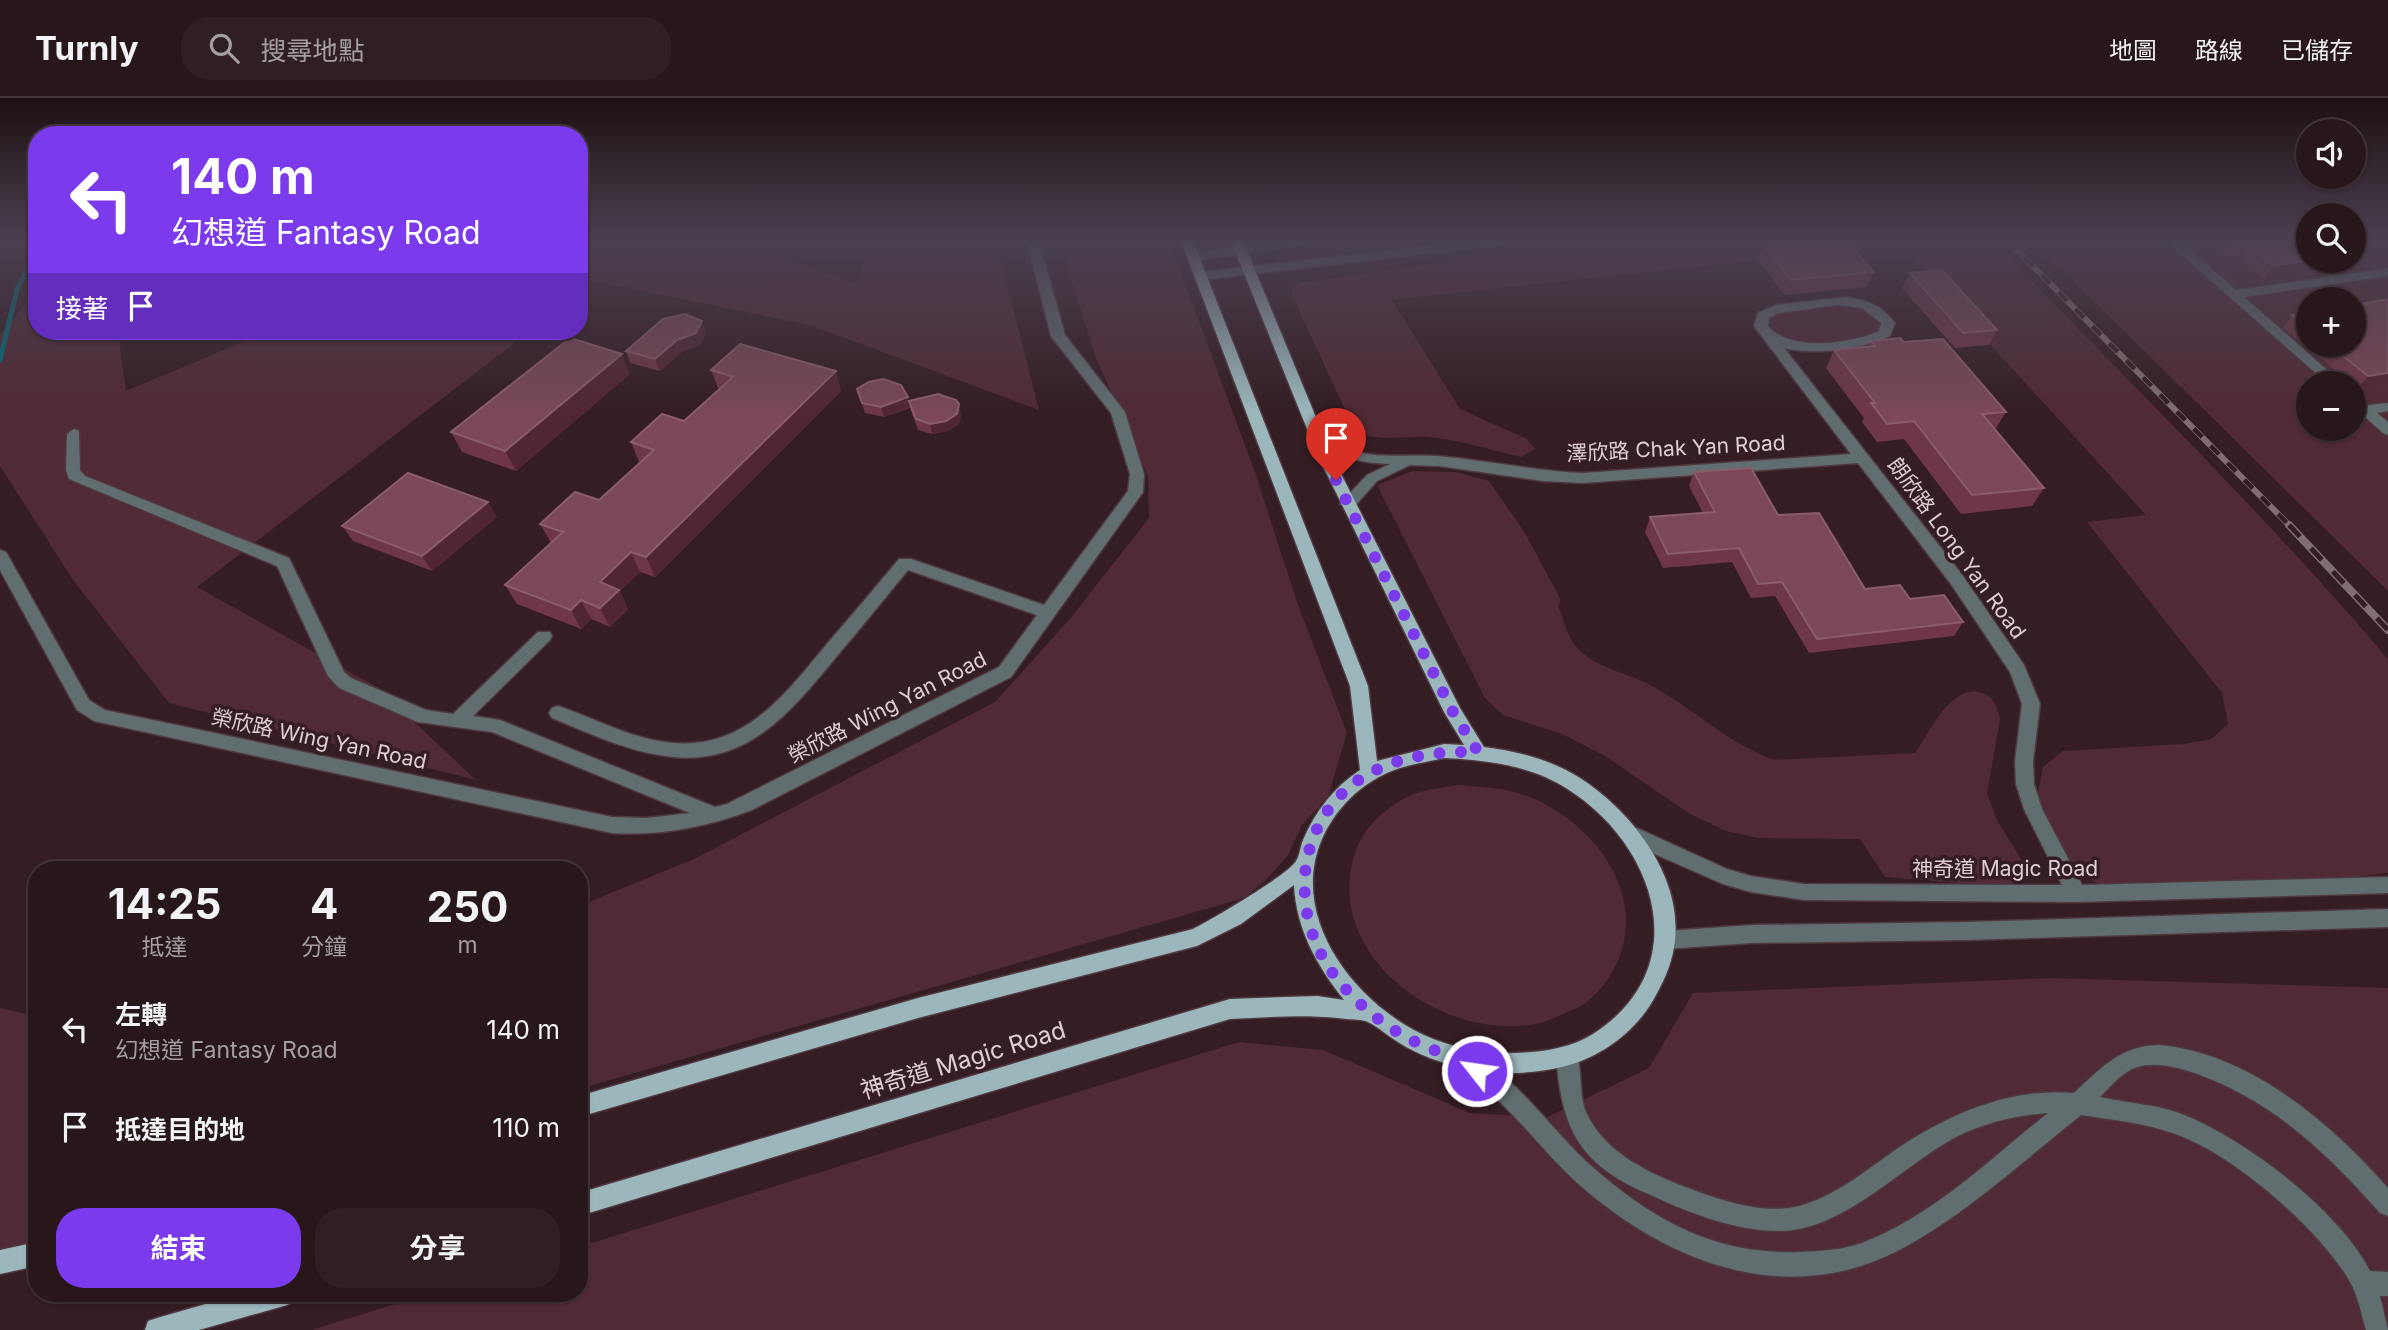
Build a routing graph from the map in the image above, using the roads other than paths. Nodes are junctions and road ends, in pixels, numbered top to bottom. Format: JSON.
{"nodes":[{"id":1,"x":1048,"y":298,"type":"edge"},
{"id":2,"x":1210,"y":298,"type":"edge"},
{"id":3,"x":1262,"y":298,"type":"edge"},
{"id":4,"x":2239,"y":298,"type":"edge"},
{"id":5,"x":1764,"y":331,"type":"junction"},
{"id":6,"x":1812,"y":346,"type":"junction"},
{"id":7,"x":1791,"y":364,"type":"junction"},
{"id":8,"x":2321,"y":371,"type":"edge"},
{"id":9,"x":2366,"y":405,"type":"edge"},
{"id":10,"x":2388,"y":407,"type":"edge"},
{"id":11,"x":2366,"y":411,"type":"edge"},
{"id":12,"x":1315,"y":429,"type":"junction"},
{"id":13,"x":2388,"y":430,"type":"edge"},
{"id":14,"x":74,"y":434,"type":"dead end"},
{"id":15,"x":1862,"y":458,"type":"junction"},
{"id":16,"x":1409,"y":461,"type":"junction"},
{"id":17,"x":1348,"y":504,"type":"junction"},
{"id":18,"x":0,"y":556,"type":"edge"},
{"id":19,"x":1049,"y":613,"type":"junction"},
{"id":20,"x":544,"y":636,"type":"dead end"},
{"id":21,"x":558,"y":713,"type":"dead end"},
{"id":22,"x":458,"y":720,"type":"junction"},
{"id":23,"x":1478,"y":752,"type":"junction"},
{"id":24,"x":1369,"y":774,"type":"junction"},
{"id":25,"x":716,"y":816,"type":"junction"},
{"id":26,"x":1632,"y":835,"type":"junction"},
{"id":27,"x":1304,"y":867,"type":"junction"},
{"id":28,"x":2388,"y":885,"type":"edge"},
{"id":29,"x":2076,"y":894,"type":"junction"},
{"id":30,"x":2388,"y":918,"type":"edge"},
{"id":31,"x":1666,"y":940,"type":"junction"},
{"id":32,"x":1369,"y":1012,"type":"junction"},
{"id":33,"x":1567,"y":1056,"type":"junction"},
{"id":34,"x":1457,"y":1057,"type":"junction"},
{"id":35,"x":588,"y":1104,"type":"edge"},
{"id":36,"x":2079,"y":1104,"type":"junction"},
{"id":37,"x":588,"y":1202,"type":"edge"},
{"id":38,"x":2388,"y":1205,"type":"edge"},
{"id":39,"x":28,"y":1256,"type":"edge"},
{"id":40,"x":0,"y":1262,"type":"edge"},
{"id":41,"x":2363,"y":1283,"type":"junction"},
{"id":42,"x":2388,"y":1284,"type":"edge"},
{"id":43,"x":255,"y":1302,"type":"edge"},
{"id":44,"x":157,"y":1330,"type":"edge"},
{"id":45,"x":2378,"y":1330,"type":"edge"}],
"edges":[{"from":1,"to":19,"type":"street","name":"榮欣路 Wing Yan Road"},
{"from":2,"to":24,"type":"main road"},
{"from":3,"to":12,"type":"main road"},
{"from":4,"to":8,"type":"street"},
{"from":5,"to":6,"type":"street"},
{"from":5,"to":6,"type":"street"},
{"from":5,"to":7,"type":"street","name":"朗欣路 Long Yan Road"},
{"from":6,"to":7,"type":"street"},
{"from":7,"to":15,"type":"street","name":"朗欣路 Long Yan Road"},
{"from":9,"to":10,"type":"street"},
{"from":11,"to":13,"type":"street"},
{"from":12,"to":16,"type":"street","name":"澤欣路 Chak Yan Road"},
{"from":12,"to":17,"type":"main road"},
{"from":14,"to":22,"type":"street","name":"榮欣路 Wing Yan Road"},
{"from":15,"to":16,"type":"street","name":"澤欣路 Chak Yan Road"},
{"from":15,"to":29,"type":"street","name":"朗欣路 Long Yan Road"},
{"from":16,"to":17,"type":"street","name":"澤欣路 Chak Yan Road"},
{"from":17,"to":23,"type":"main road"},
{"from":18,"to":25,"type":"street","name":"榮欣路 Wing Yan Road"},
{"from":19,"to":21,"type":"street"},
{"from":19,"to":25,"type":"street","name":"榮欣路 Wing Yan Road"},
{"from":20,"to":22,"type":"street"},
{"from":22,"to":25,"type":"street","name":"榮欣路 Wing Yan Road"},
{"from":23,"to":24,"type":"main road"},
{"from":23,"to":26,"type":"main road"},
{"from":24,"to":27,"type":"main road"},
{"from":26,"to":29,"type":"street","name":"神奇道 Magic Road"},
{"from":26,"to":31,"type":"main road"},
{"from":27,"to":32,"type":"main road"},
{"from":27,"to":35,"type":"main road"},
{"from":28,"to":29,"type":"street","name":"神奇道 Magic Road"},
{"from":30,"to":31,"type":"street"},
{"from":31,"to":33,"type":"main road"},
{"from":32,"to":34,"type":"main road"},
{"from":32,"to":37,"type":"main road","name":"神奇道 Magic Road"},
{"from":33,"to":34,"type":"main road"},
{"from":33,"to":36,"type":"street"},
{"from":34,"to":36,"type":"street"},
{"from":36,"to":38,"type":"street"},
{"from":36,"to":41,"type":"street"},
{"from":39,"to":40,"type":"main road"},
{"from":41,"to":42,"type":"street"},
{"from":41,"to":45,"type":"street"},
{"from":43,"to":44,"type":"main road"}]}
